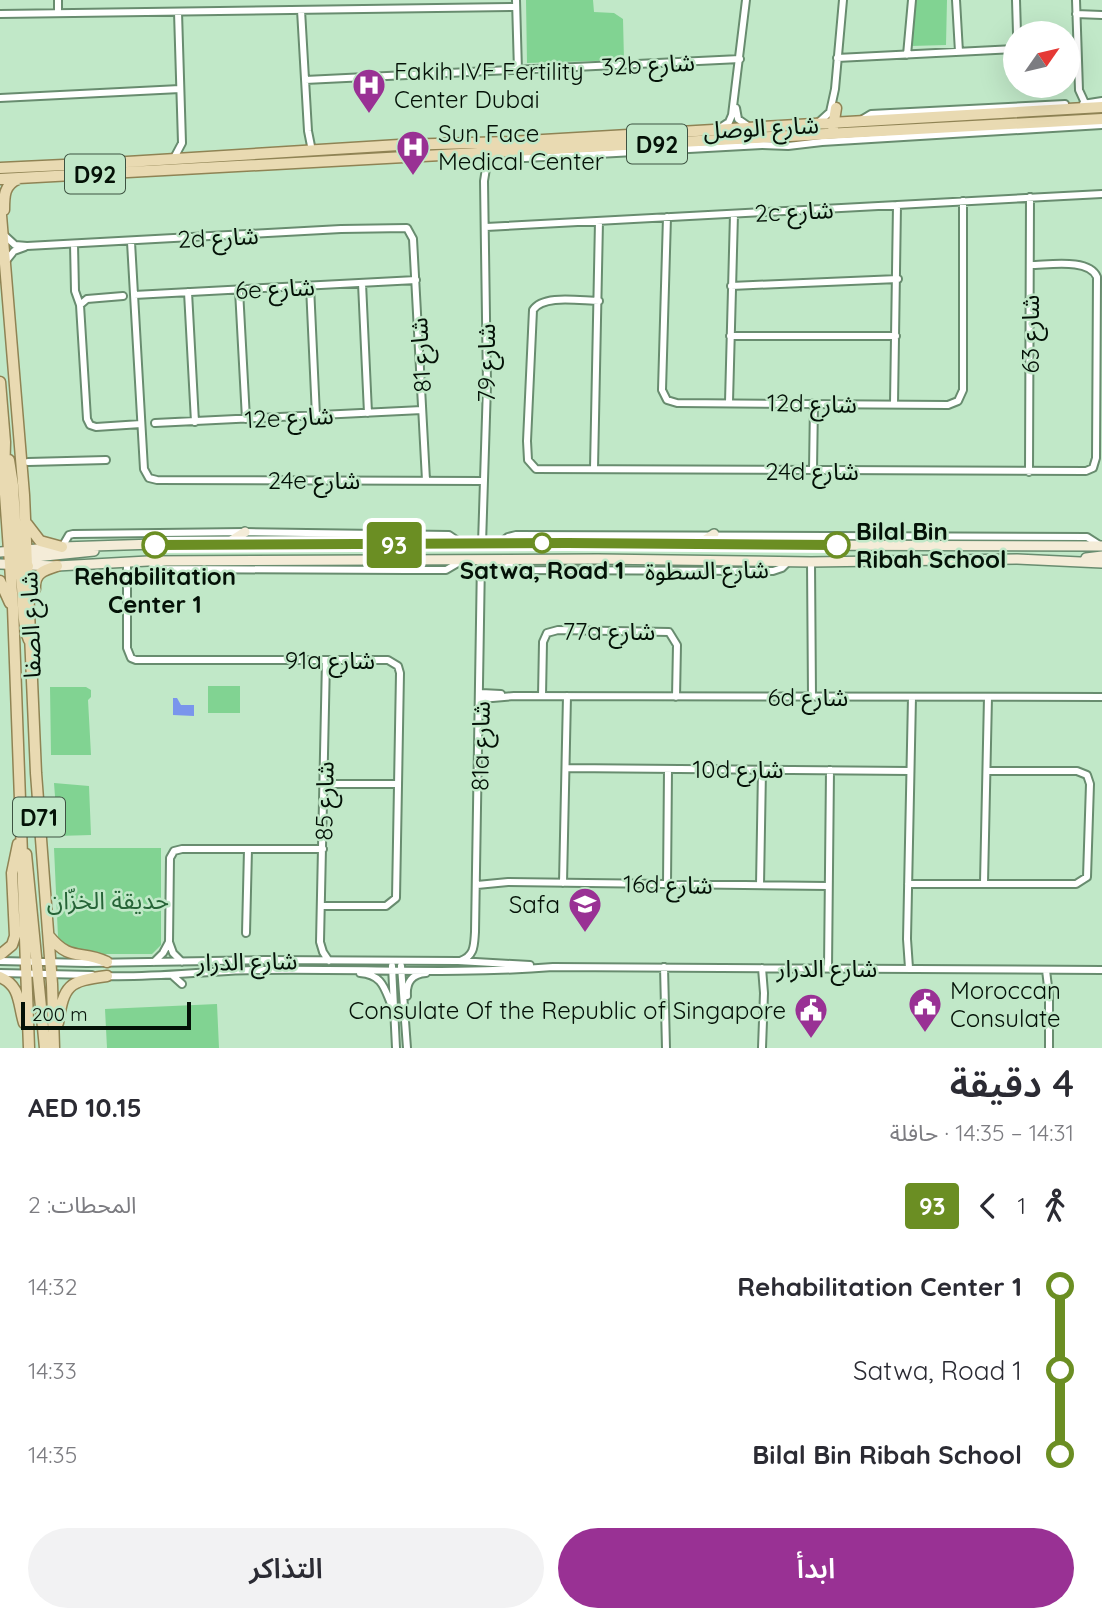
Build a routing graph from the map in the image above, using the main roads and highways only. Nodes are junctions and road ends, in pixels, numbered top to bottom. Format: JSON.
{"nodes":[{"id":1,"x":1102,"y":107,"type":"edge"},
{"id":2,"x":836,"y":108,"type":"road end"},
{"id":3,"x":1102,"y":119,"type":"edge"},
{"id":4,"x":834,"y":123,"type":"junction"},
{"id":5,"x":743,"y":139,"type":"junction"},
{"id":6,"x":510,"y":147,"type":"junction"},
{"id":7,"x":312,"y":151,"type":"junction"},
{"id":8,"x":479,"y":153,"type":"junction"},
{"id":9,"x":83,"y":164,"type":"junction"},
{"id":10,"x":0,"y":167,"type":"edge"},
{"id":11,"x":212,"y":167,"type":"junction"},
{"id":12,"x":0,"y":177,"type":"edge"},
{"id":13,"x":26,"y":177,"type":"junction"},
{"id":14,"x":0,"y":203,"type":"edge"},
{"id":15,"x":3,"y":229,"type":"junction"},
{"id":16,"x":0,"y":382,"type":"edge"},
{"id":17,"x":5,"y":442,"type":"junction"},
{"id":18,"x":4,"y":480,"type":"junction"},
{"id":19,"x":25,"y":522,"type":"junction"},
{"id":20,"x":245,"y":532,"type":"road end"},
{"id":21,"x":714,"y":534,"type":"road end"},
{"id":22,"x":926,"y":536,"type":"road end"},
{"id":23,"x":0,"y":537,"type":"edge"},
{"id":24,"x":228,"y":543,"type":"junction"},
{"id":25,"x":632,"y":544,"type":"junction"},
{"id":26,"x":361,"y":545,"type":"junction"},
{"id":27,"x":698,"y":545,"type":"junction"},
{"id":28,"x":840,"y":545,"type":"junction"},
{"id":29,"x":944,"y":545,"type":"junction"},
{"id":30,"x":104,"y":546,"type":"junction"},
{"id":31,"x":62,"y":547,"type":"junction"},
{"id":32,"x":1102,"y":549,"type":"edge"},
{"id":33,"x":19,"y":559,"type":"edge"},
{"id":34,"x":597,"y":559,"type":"junction"},
{"id":35,"x":1063,"y":560,"type":"junction"},
{"id":36,"x":335,"y":561,"type":"junction"},
{"id":37,"x":811,"y":562,"type":"junction"},
{"id":38,"x":1102,"y":565,"type":"edge"},
{"id":39,"x":57,"y":566,"type":"junction"},
{"id":40,"x":0,"y":581,"type":"edge"},
{"id":41,"x":13,"y":607,"type":"junction"},
{"id":42,"x":31,"y":644,"type":"junction"},
{"id":43,"x":21,"y":837,"type":"junction"},
{"id":44,"x":49,"y":936,"type":"junction"},
{"id":45,"x":0,"y":955,"type":"edge"},
{"id":46,"x":49,"y":957,"type":"junction"},
{"id":47,"x":32,"y":958,"type":"junction"},
{"id":48,"x":107,"y":962,"type":"road end"},
{"id":49,"x":0,"y":975,"type":"edge"},
{"id":50,"x":107,"y":976,"type":"road end"},
{"id":51,"x":39,"y":980,"type":"junction"},
{"id":52,"x":27,"y":986,"type":"junction"},
{"id":53,"x":28,"y":1033,"type":"junction"},
{"id":54,"x":29,"y":1048,"type":"edge"},
{"id":55,"x":45,"y":1048,"type":"edge"},
{"id":56,"x":54,"y":1048,"type":"edge"}],
"edges":[{"from":1,"to":4,"type":"main road","name":"شارع الوصل","number":"D92"},
{"from":2,"to":4,"type":"main road"},
{"from":3,"to":5,"type":"main road","name":"شارع الوصل","number":"D92"},
{"from":4,"to":5,"type":"main road"},
{"from":4,"to":6,"type":"main road","name":"شارع الوصل","number":"D92"},
{"from":5,"to":6,"type":"main road","name":"شارع الوصل","number":"D92"},
{"from":6,"to":7,"type":"main road","name":"شارع الوصل","number":"D92"},
{"from":6,"to":8,"type":"main road","name":"شارع الوصل","number":"D92"},
{"from":6,"to":8,"type":"main road"},
{"from":7,"to":9,"type":"main road","name":"شارع الوصل","number":"D92"},
{"from":7,"to":11,"type":"main road"},
{"from":8,"to":11,"type":"main road","name":"شارع الوصل","number":"D92"},
{"from":9,"to":10,"type":"main road","name":"شارع الوصل","number":"D92"},
{"from":9,"to":12,"type":"main road"},
{"from":11,"to":13,"type":"main road","name":"شارع الوصل","number":"D92"},
{"from":12,"to":13,"type":"main road","name":"شارع الوصل","number":"D92"},
{"from":13,"to":15,"type":"main road"},
{"from":14,"to":15,"type":"main road","name":"شارع الصفا","number":"D71"},
{"from":15,"to":19,"type":"main road","name":"شارع الصفا","number":"D71"},
{"from":16,"to":17,"type":"main road","name":"شارع الصفا","number":"D71"},
{"from":17,"to":18,"type":"main road","name":"شارع الصفا","number":"D71"},
{"from":17,"to":33,"type":"main road"},
{"from":18,"to":23,"type":"main road"},
{"from":18,"to":33,"type":"main road","name":"شارع الصفا","number":"D71"},
{"from":19,"to":31,"type":"main road"},
{"from":19,"to":33,"type":"main road","name":"شارع الصفا","number":"D71"},
{"from":20,"to":24,"type":"main road"},
{"from":21,"to":27,"type":"main road"},
{"from":22,"to":29,"type":"main road"},
{"from":24,"to":26,"type":"main road","name":"شارع السطوة"},
{"from":24,"to":30,"type":"main road","name":"شارع السطوة"},
{"from":25,"to":26,"type":"main road","name":"شارع السطوة"},
{"from":25,"to":27,"type":"main road","name":"شارع السطوة"},
{"from":25,"to":34,"type":"main road"},
{"from":26,"to":36,"type":"main road"},
{"from":27,"to":28,"type":"main road","name":"شارع السطوة"},
{"from":28,"to":29,"type":"main road","name":"شارع السطوة"},
{"from":28,"to":37,"type":"main road"},
{"from":29,"to":32,"type":"main road","name":"شارع السطوة"},
{"from":30,"to":31,"type":"main road","name":"شارع السطوة"},
{"from":30,"to":33,"type":"main road"},
{"from":31,"to":33,"type":"main road","name":"شارع السطوة"},
{"from":32,"to":35,"type":"main road"},
{"from":33,"to":39,"type":"main road","name":"شارع السطوة"},
{"from":33,"to":41,"type":"main road","name":"شارع الصفا","number":"D71"},
{"from":33,"to":42,"type":"main road","name":"شارع الصفا","number":"D71"},
{"from":34,"to":36,"type":"main road","name":"شارع السطوة"},
{"from":34,"to":37,"type":"main road","name":"شارع السطوة"},
{"from":35,"to":37,"type":"main road","name":"شارع السطوة"},
{"from":35,"to":38,"type":"main road"},
{"from":36,"to":39,"type":"main road","name":"شارع السطوة"},
{"from":39,"to":42,"type":"main road"},
{"from":40,"to":41,"type":"main road"},
{"from":41,"to":43,"type":"main road","name":"شارع الصفا","number":"D71"},
{"from":42,"to":44,"type":"main road","name":"شارع الصفا","number":"D71"},
{"from":43,"to":45,"type":"main road"},
{"from":43,"to":47,"type":"main road","name":"شارع الصفا","number":"D71"},
{"from":44,"to":46,"type":"main road","name":"شارع الصفا","number":"D71"},
{"from":44,"to":48,"type":"main road"},
{"from":46,"to":47,"type":"main road"},
{"from":46,"to":56,"type":"main road","name":"شارع الصفا","number":"D71"},
{"from":47,"to":51,"type":"main road"},
{"from":47,"to":52,"type":"main road","name":"شارع الصفا","number":"D71"},
{"from":49,"to":53,"type":"main road"},
{"from":50,"to":56,"type":"main road"},
{"from":51,"to":52,"type":"main road"},
{"from":51,"to":55,"type":"main road"},
{"from":52,"to":53,"type":"main road","name":"شارع الصفا","number":"D71"},
{"from":53,"to":54,"type":"main road","name":"شارع الصفا","number":"D71"}]}
